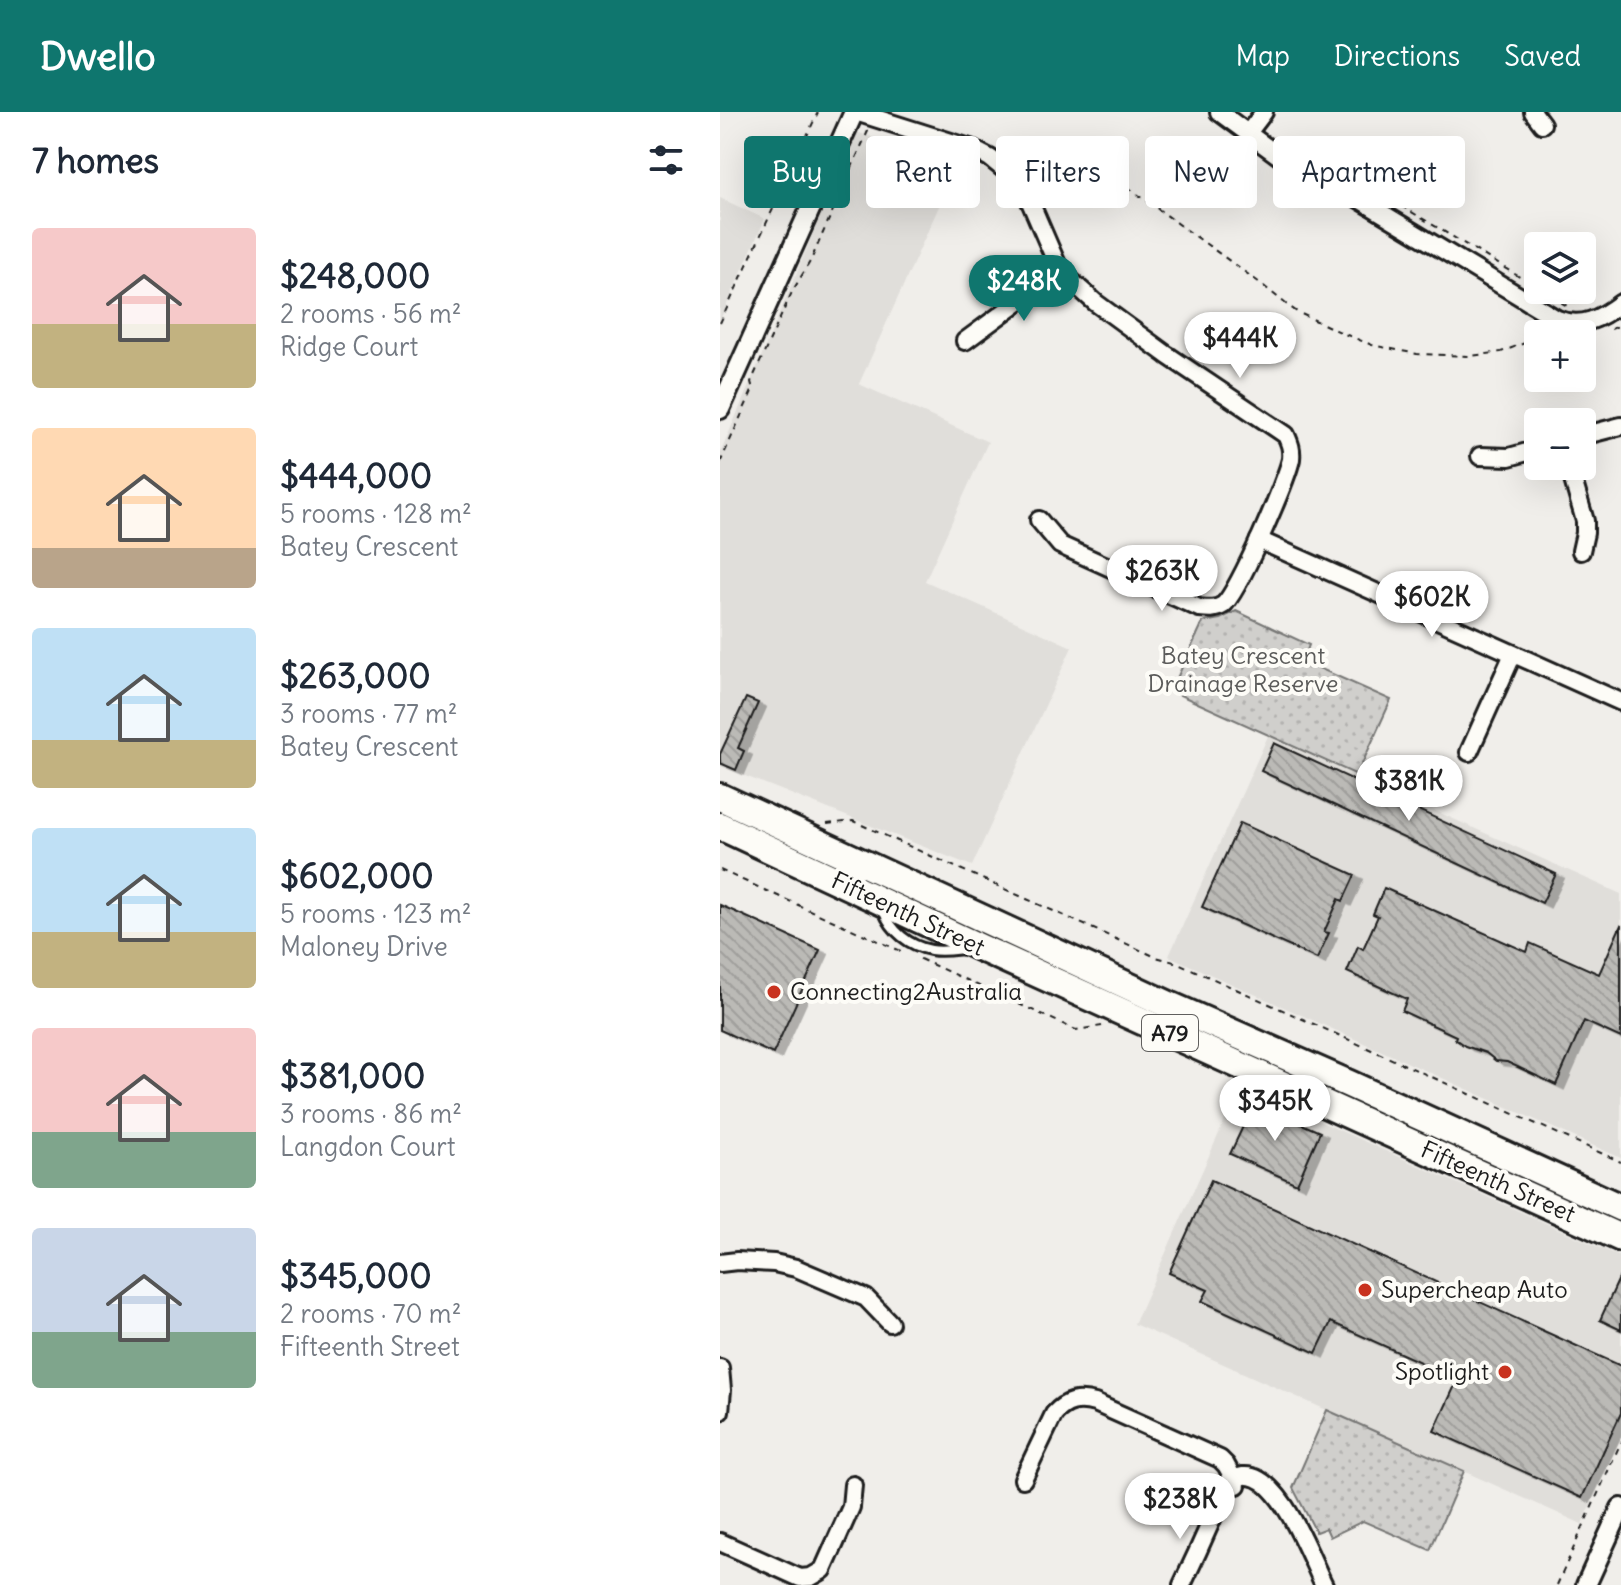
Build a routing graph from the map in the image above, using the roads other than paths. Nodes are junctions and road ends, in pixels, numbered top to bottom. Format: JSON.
{"nodes":[{"id":1,"x":841,"y":112,"type":"edge"},
{"id":2,"x":855,"y":112,"type":"edge"},
{"id":3,"x":1219,"y":112,"type":"edge"},
{"id":4,"x":1264,"y":112,"type":"edge"},
{"id":5,"x":1248,"y":133,"type":"junction"},
{"id":6,"x":1060,"y":271,"type":"junction"},
{"id":7,"x":1621,"y":303,"type":"edge"},
{"id":8,"x":965,"y":341,"type":"dead end"},
{"id":9,"x":720,"y":380,"type":"edge"},
{"id":10,"x":720,"y":409,"type":"edge"},
{"id":11,"x":1621,"y":426,"type":"edge"},
{"id":12,"x":1596,"y":432,"type":"edge"},
{"id":13,"x":1524,"y":453,"type":"edge"},
{"id":14,"x":1480,"y":456,"type":"dead end"},
{"id":15,"x":1573,"y":480,"type":"edge"},
{"id":16,"x":1039,"y":520,"type":"dead end"},
{"id":17,"x":1259,"y":540,"type":"junction"},
{"id":18,"x":1581,"y":551,"type":"dead end"},
{"id":19,"x":1513,"y":654,"type":"junction"},
{"id":20,"x":1621,"y":702,"type":"edge"},
{"id":21,"x":1469,"y":752,"type":"dead end"},
{"id":22,"x":720,"y":797,"type":"edge"},
{"id":23,"x":770,"y":819,"type":"junction"},
{"id":24,"x":720,"y":826,"type":"edge"},
{"id":25,"x":757,"y":844,"type":"junction"},
{"id":26,"x":1291,"y":1059,"type":"junction"},
{"id":27,"x":1280,"y":1084,"type":"junction"},
{"id":28,"x":1621,"y":1208,"type":"edge"},
{"id":29,"x":1621,"y":1238,"type":"edge"},
{"id":30,"x":720,"y":1263,"type":"edge"},
{"id":31,"x":890,"y":1323,"type":"dead end"},
{"id":32,"x":720,"y":1368,"type":"edge"},
{"id":33,"x":720,"y":1411,"type":"edge"},
{"id":34,"x":1023,"y":1479,"type":"dead end"},
{"id":35,"x":1235,"y":1481,"type":"junction"},
{"id":36,"x":853,"y":1485,"type":"dead end"},
{"id":37,"x":1621,"y":1508,"type":"edge"},
{"id":38,"x":720,"y":1542,"type":"edge"},
{"id":39,"x":1182,"y":1585,"type":"edge"},
{"id":40,"x":1324,"y":1585,"type":"edge"},
{"id":41,"x":1586,"y":1585,"type":"edge"}],
"edges":[{"from":1,"to":9,"type":"street"},
{"from":2,"to":6,"type":"street"},
{"from":2,"to":10,"type":"street"},
{"from":3,"to":5,"type":"street"},
{"from":4,"to":5,"type":"street"},
{"from":5,"to":7,"type":"street"},
{"from":6,"to":8,"type":"street"},
{"from":6,"to":17,"type":"street"},
{"from":11,"to":12,"type":"street"},
{"from":13,"to":14,"type":"street"},
{"from":15,"to":18,"type":"street"},
{"from":16,"to":17,"type":"street"},
{"from":17,"to":19,"type":"street"},
{"from":19,"to":20,"type":"street"},
{"from":19,"to":21,"type":"street"},
{"from":22,"to":23,"type":"highway","name":"Fifteenth Street","number":"A79"},
{"from":23,"to":25,"type":"highway"},
{"from":23,"to":26,"type":"highway","name":"Fifteenth Street","number":"A79"},
{"from":24,"to":25,"type":"highway","name":"Fifteenth Street","number":"A79"},
{"from":25,"to":27,"type":"highway","name":"Fifteenth Street","number":"A79"},
{"from":26,"to":27,"type":"highway"},
{"from":26,"to":28,"type":"highway","name":"Fifteenth Street","number":"A79"},
{"from":27,"to":29,"type":"highway","name":"Fifteenth Street","number":"A79"},
{"from":30,"to":31,"type":"street"},
{"from":32,"to":33,"type":"street"},
{"from":34,"to":35,"type":"street"},
{"from":35,"to":39,"type":"street"},
{"from":35,"to":40,"type":"street"},
{"from":36,"to":38,"type":"street"},
{"from":37,"to":41,"type":"street"}]}
